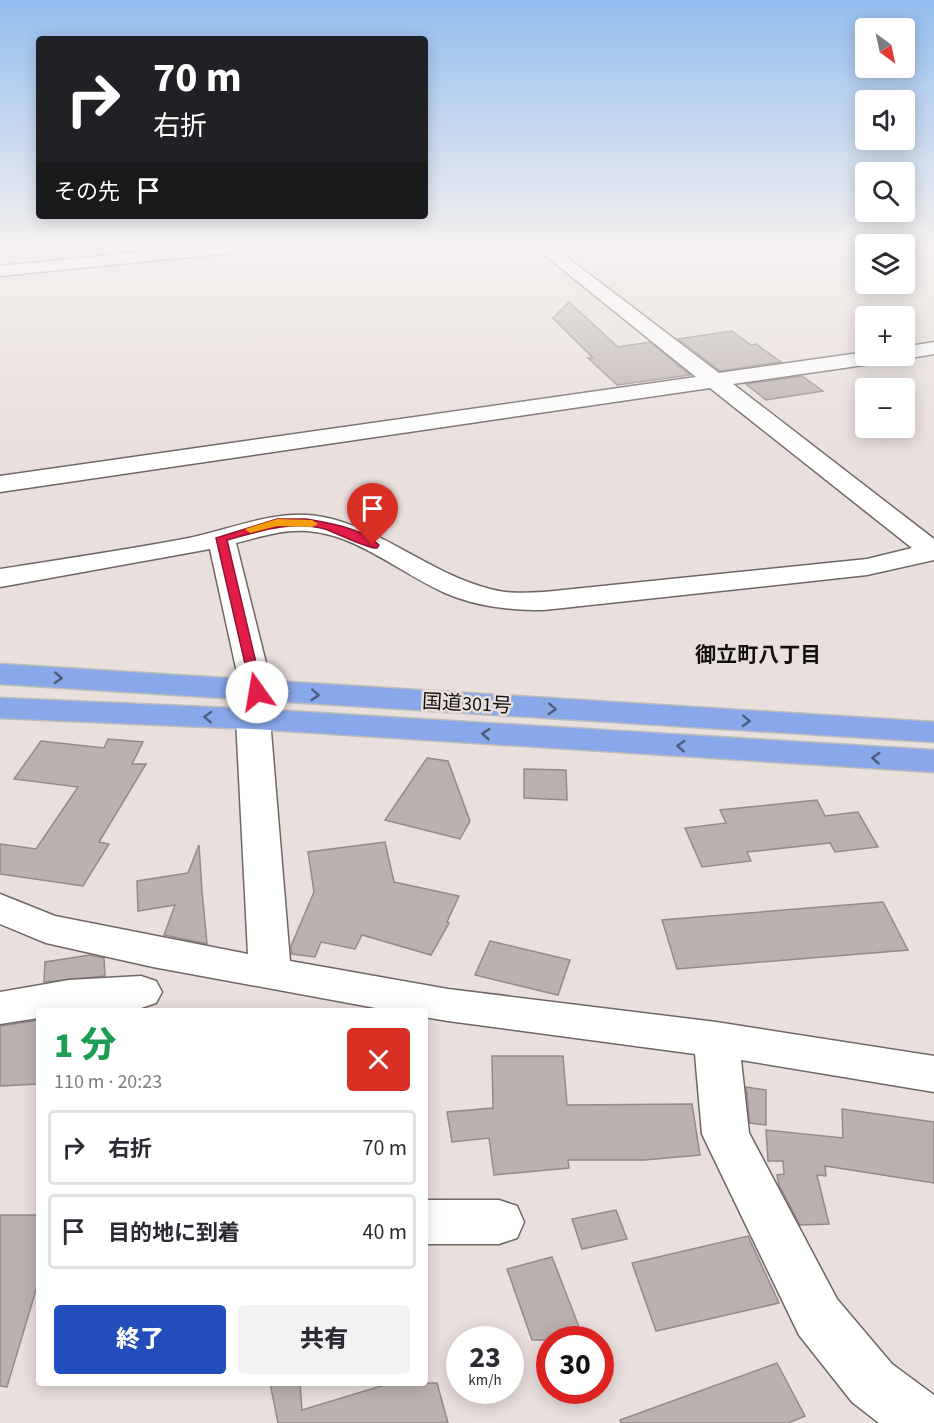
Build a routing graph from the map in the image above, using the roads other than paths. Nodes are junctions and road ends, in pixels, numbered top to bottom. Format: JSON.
{"nodes":[{"id":1,"x":629,"y":314,"type":"edge"},
{"id":2,"x":934,"y":348,"type":"edge"},
{"id":3,"x":915,"y":351,"type":"edge"},
{"id":4,"x":855,"y":360,"type":"edge"},
{"id":5,"x":713,"y":381,"type":"junction"},
{"id":6,"x":0,"y":484,"type":"edge"},
{"id":7,"x":221,"y":538,"type":"junction"},
{"id":8,"x":934,"y":552,"type":"edge"},
{"id":9,"x":0,"y":578,"type":"edge"},
{"id":10,"x":0,"y":674,"type":"edge"},
{"id":11,"x":255,"y":705,"type":"junction"},
{"id":12,"x":0,"y":708,"type":"edge"},
{"id":13,"x":934,"y":732,"type":"edge"},
{"id":14,"x":934,"y":761,"type":"edge"},
{"id":15,"x":0,"y":908,"type":"edge"},
{"id":16,"x":153,"y":952,"type":"junction"},
{"id":17,"x":270,"y":972,"type":"junction"},
{"id":18,"x":140,"y":1001,"type":"edge"},
{"id":19,"x":0,"y":1008,"type":"edge"},
{"id":20,"x":716,"y":1039,"type":"junction"},
{"id":21,"x":934,"y":1074,"type":"edge"},
{"id":22,"x":428,"y":1222,"type":"edge"},
{"id":23,"x":499,"y":1222,"type":"dead end"},
{"id":24,"x":925,"y":1423,"type":"edge"}],
"edges":[{"from":1,"to":5,"type":"street"},
{"from":2,"to":3,"type":"street"},
{"from":4,"to":5,"type":"street"},
{"from":5,"to":6,"type":"street"},
{"from":5,"to":8,"type":"street"},
{"from":7,"to":8,"type":"street"},
{"from":7,"to":9,"type":"street"},
{"from":7,"to":11,"type":"street"},
{"from":10,"to":11,"type":"highway","name":"国道301号","one_way":true},
{"from":11,"to":12,"type":"highway","name":"国道301号","one_way":true},
{"from":11,"to":13,"type":"highway","name":"国道301号","one_way":true},
{"from":14,"to":11,"type":"highway","name":"国道301号","one_way":true},
{"from":11,"to":17,"type":"street"},
{"from":15,"to":16,"type":"street"},
{"from":16,"to":17,"type":"street"},
{"from":16,"to":18,"type":"street"},
{"from":17,"to":20,"type":"street"},
{"from":18,"to":19,"type":"street"},
{"from":20,"to":21,"type":"street"},
{"from":20,"to":24,"type":"street"},
{"from":22,"to":23,"type":"street"}]}
